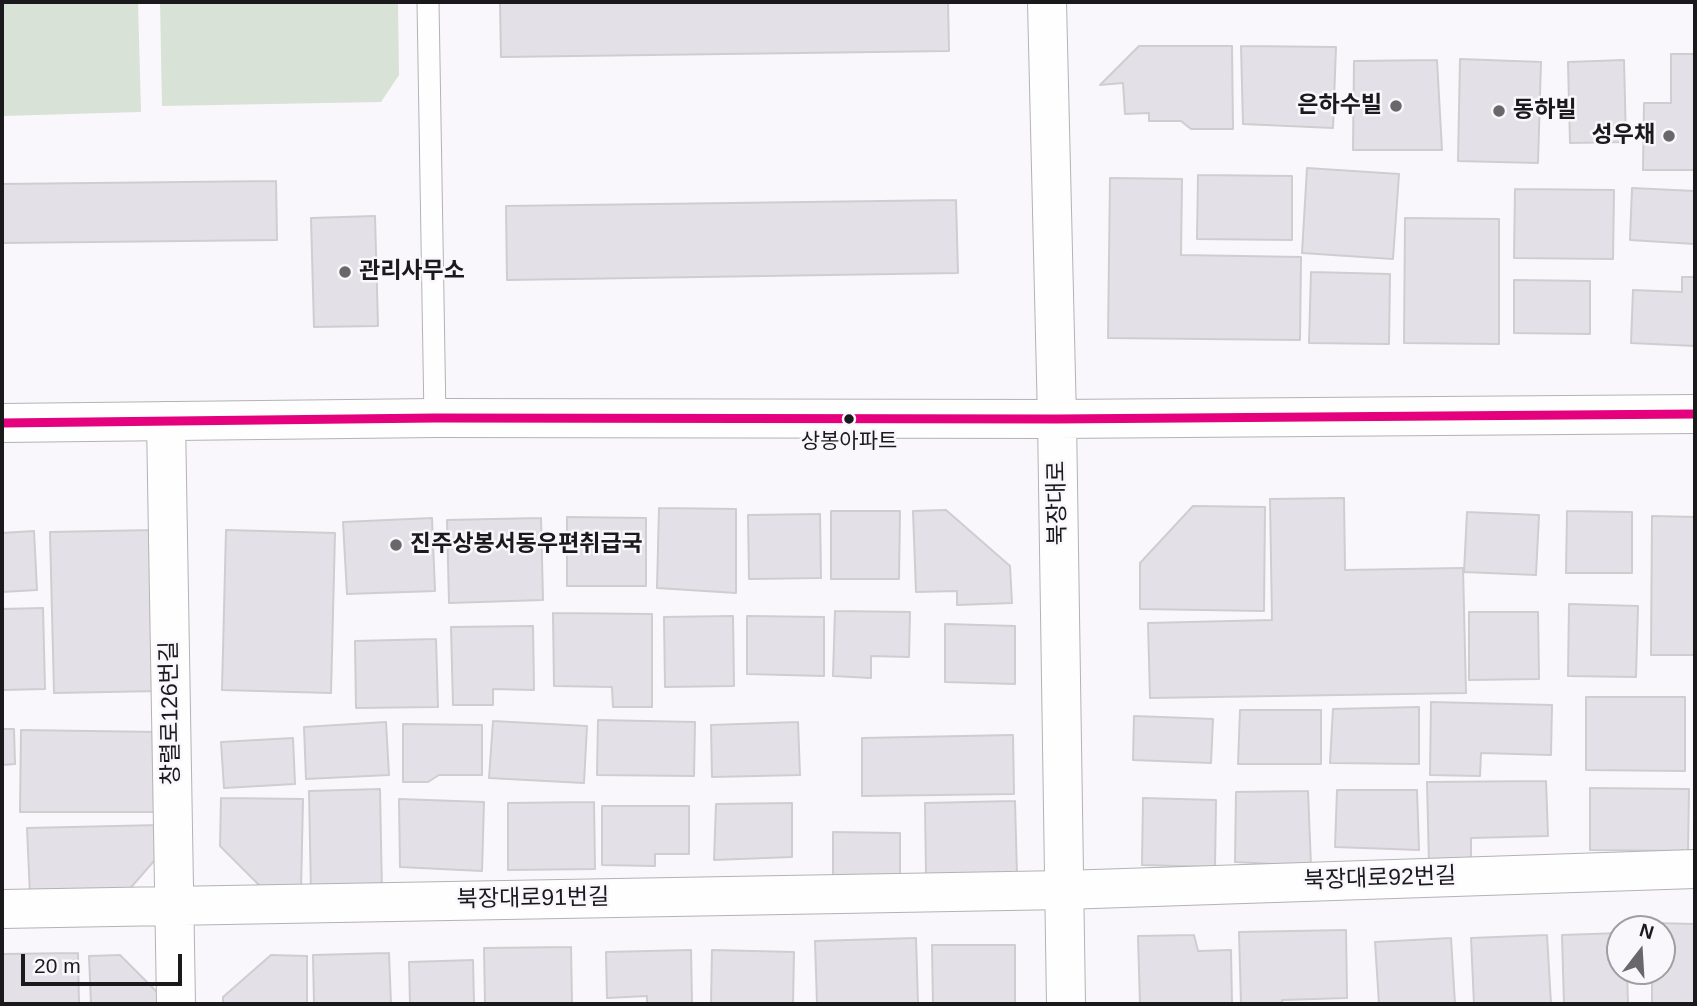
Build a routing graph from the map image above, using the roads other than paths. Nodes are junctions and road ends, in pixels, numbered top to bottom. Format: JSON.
{"nodes":[{"id":1,"x":428,"y":2,"type":"edge"},
{"id":2,"x":1047,"y":2,"type":"edge"},
{"id":3,"x":1695,"y":414,"type":"edge"},
{"id":4,"x":435,"y":418,"type":"junction"},
{"id":5,"x":1057,"y":419,"type":"junction"},
{"id":6,"x":166,"y":421,"type":"junction"},
{"id":7,"x":2,"y":423,"type":"edge"},
{"id":8,"x":1695,"y":869,"type":"edge"},
{"id":9,"x":1064,"y":890,"type":"junction"},
{"id":10,"x":174,"y":906,"type":"junction"},
{"id":11,"x":2,"y":909,"type":"edge"},
{"id":12,"x":176,"y":1004,"type":"edge"},
{"id":13,"x":1066,"y":1004,"type":"edge"}],
"edges":[{"from":1,"to":4,"type":"lane"},
{"from":2,"to":5,"type":"street","name":"북장대로"},
{"from":3,"to":5,"type":"street"},
{"from":4,"to":5,"type":"street"},
{"from":4,"to":6,"type":"street"},
{"from":5,"to":9,"type":"street","name":"북장대로"},
{"from":6,"to":7,"type":"street"},
{"from":6,"to":10,"type":"street","name":"창렬로126번길"},
{"from":8,"to":9,"type":"street","name":"북장대로92번길"},
{"from":9,"to":10,"type":"street","name":"북장대로91번길"},
{"from":9,"to":13,"type":"street","name":"북장대로"},
{"from":10,"to":11,"type":"street","name":"북장대로91번길"},
{"from":10,"to":12,"type":"street","name":"창렬로126번길"}]}
